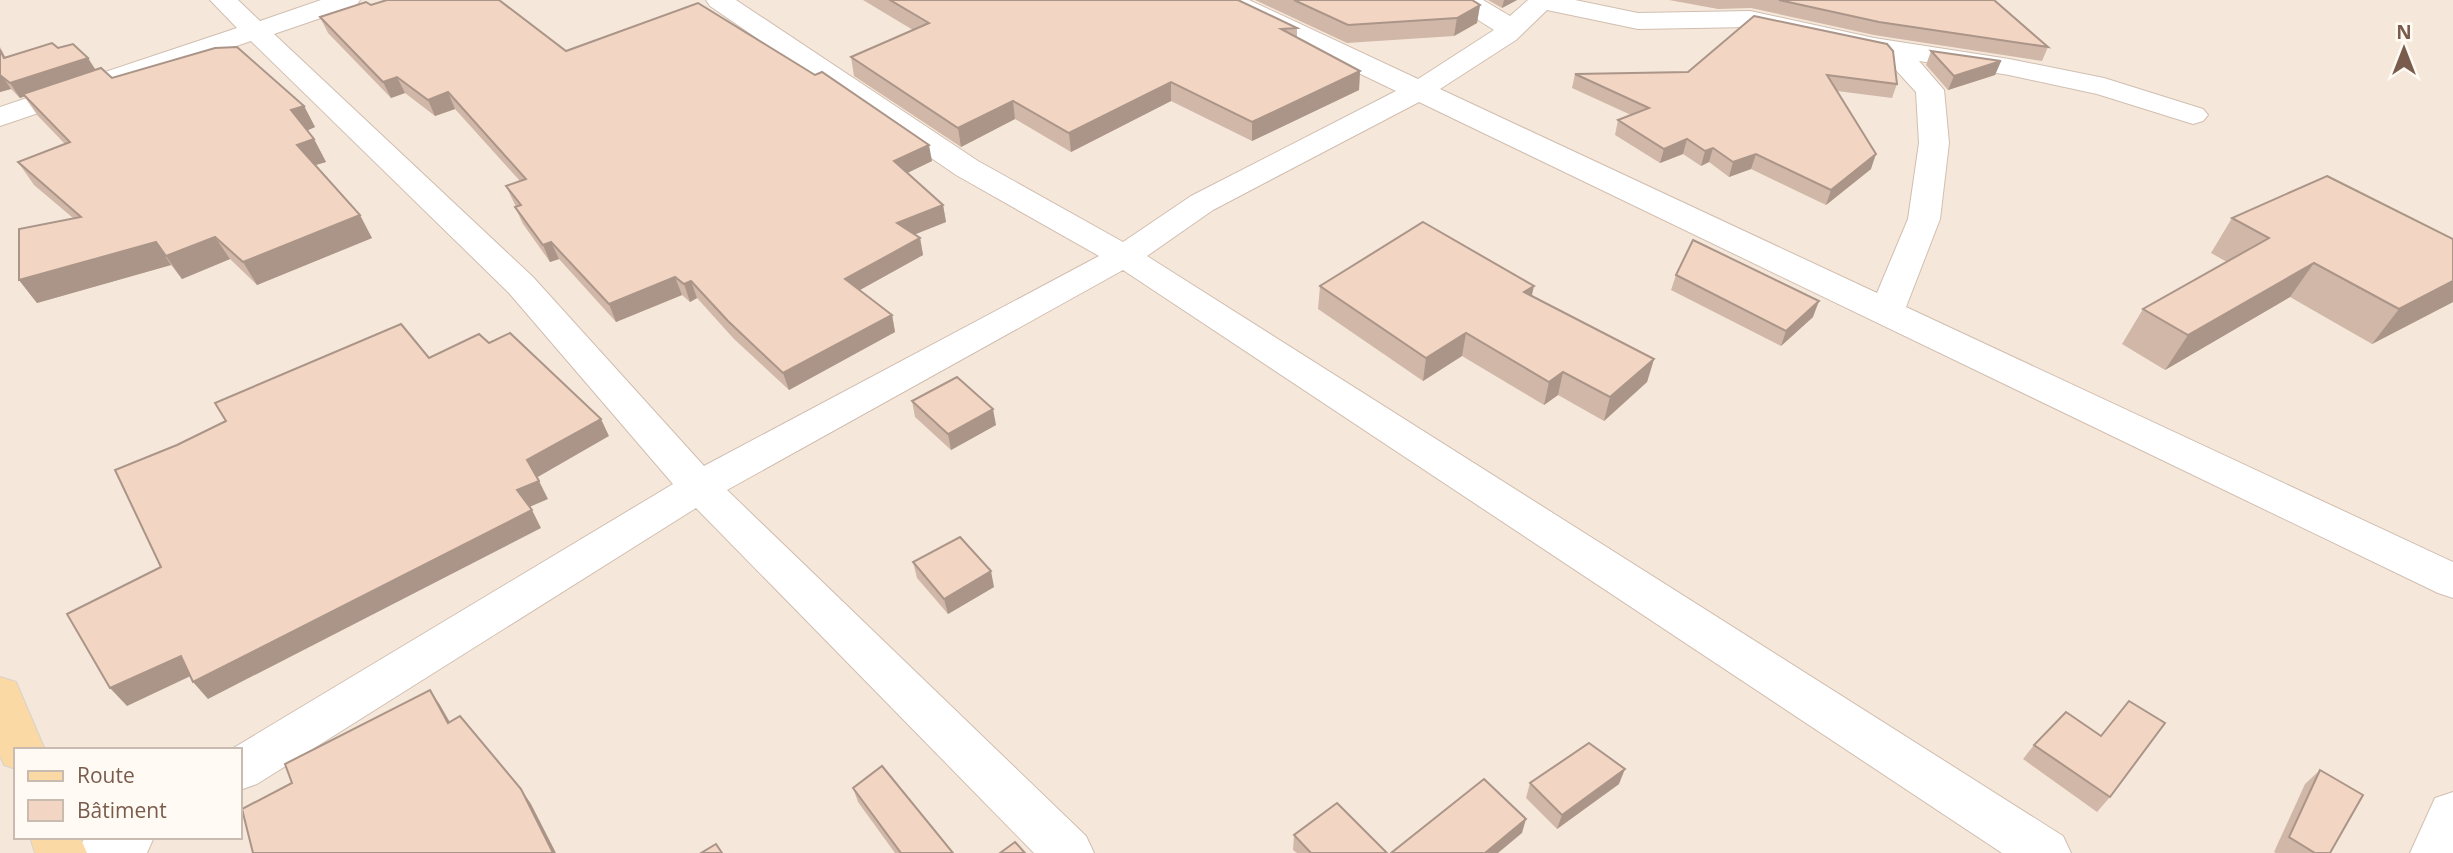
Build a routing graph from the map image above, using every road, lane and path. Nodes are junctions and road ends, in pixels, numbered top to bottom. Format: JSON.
{"nodes":[{"id":1,"x":223,"y":0,"type":"edge"},
{"id":2,"x":347,"y":0,"type":"edge"},
{"id":3,"x":719,"y":0,"type":"edge"},
{"id":4,"x":1227,"y":0,"type":"edge"},
{"id":5,"x":1465,"y":0,"type":"edge"},
{"id":6,"x":1543,"y":1,"type":"edge"},
{"id":7,"x":1512,"y":29,"type":"junction"},
{"id":8,"x":253,"y":30,"type":"junction"},
{"id":9,"x":1891,"y":48,"type":"junction"},
{"id":10,"x":1420,"y":90,"type":"junction"},
{"id":11,"x":2193,"y":115,"type":"dead end"},
{"id":12,"x":0,"y":117,"type":"edge"},
{"id":13,"x":1124,"y":256,"type":"junction"},
{"id":14,"x":1886,"y":314,"type":"junction"},
{"id":15,"x":699,"y":487,"type":"junction"},
{"id":16,"x":2453,"y":581,"type":"edge"},
{"id":17,"x":0,"y":696,"type":"edge"},
{"id":18,"x":20,"y":748,"type":"edge"},
{"id":19,"x":242,"y":768,"type":"edge"},
{"id":20,"x":2453,"y":814,"type":"edge"},
{"id":21,"x":126,"y":839,"type":"edge"},
{"id":22,"x":103,"y":853,"type":"edge"},
{"id":23,"x":1068,"y":853,"type":"edge"},
{"id":24,"x":2045,"y":853,"type":"edge"},
{"id":25,"x":2436,"y":853,"type":"edge"}],
"edges":[{"from":1,"to":8,"type":"street"},
{"from":2,"to":8,"type":"street"},
{"from":3,"to":13,"type":"street"},
{"from":4,"to":10,"type":"street"},
{"from":5,"to":7,"type":"street"},
{"from":6,"to":7,"type":"street"},
{"from":6,"to":9,"type":"street"},
{"from":7,"to":10,"type":"street"},
{"from":8,"to":12,"type":"street"},
{"from":8,"to":15,"type":"street"},
{"from":9,"to":11,"type":"street"},
{"from":9,"to":14,"type":"street"},
{"from":10,"to":13,"type":"street"},
{"from":10,"to":14,"type":"street"},
{"from":13,"to":15,"type":"street"},
{"from":13,"to":24,"type":"street"},
{"from":14,"to":16,"type":"street"},
{"from":15,"to":19,"type":"street"},
{"from":15,"to":23,"type":"street"},
{"from":17,"to":18,"type":"main road"},
{"from":20,"to":25,"type":"street"},
{"from":21,"to":22,"type":"street"}]}
